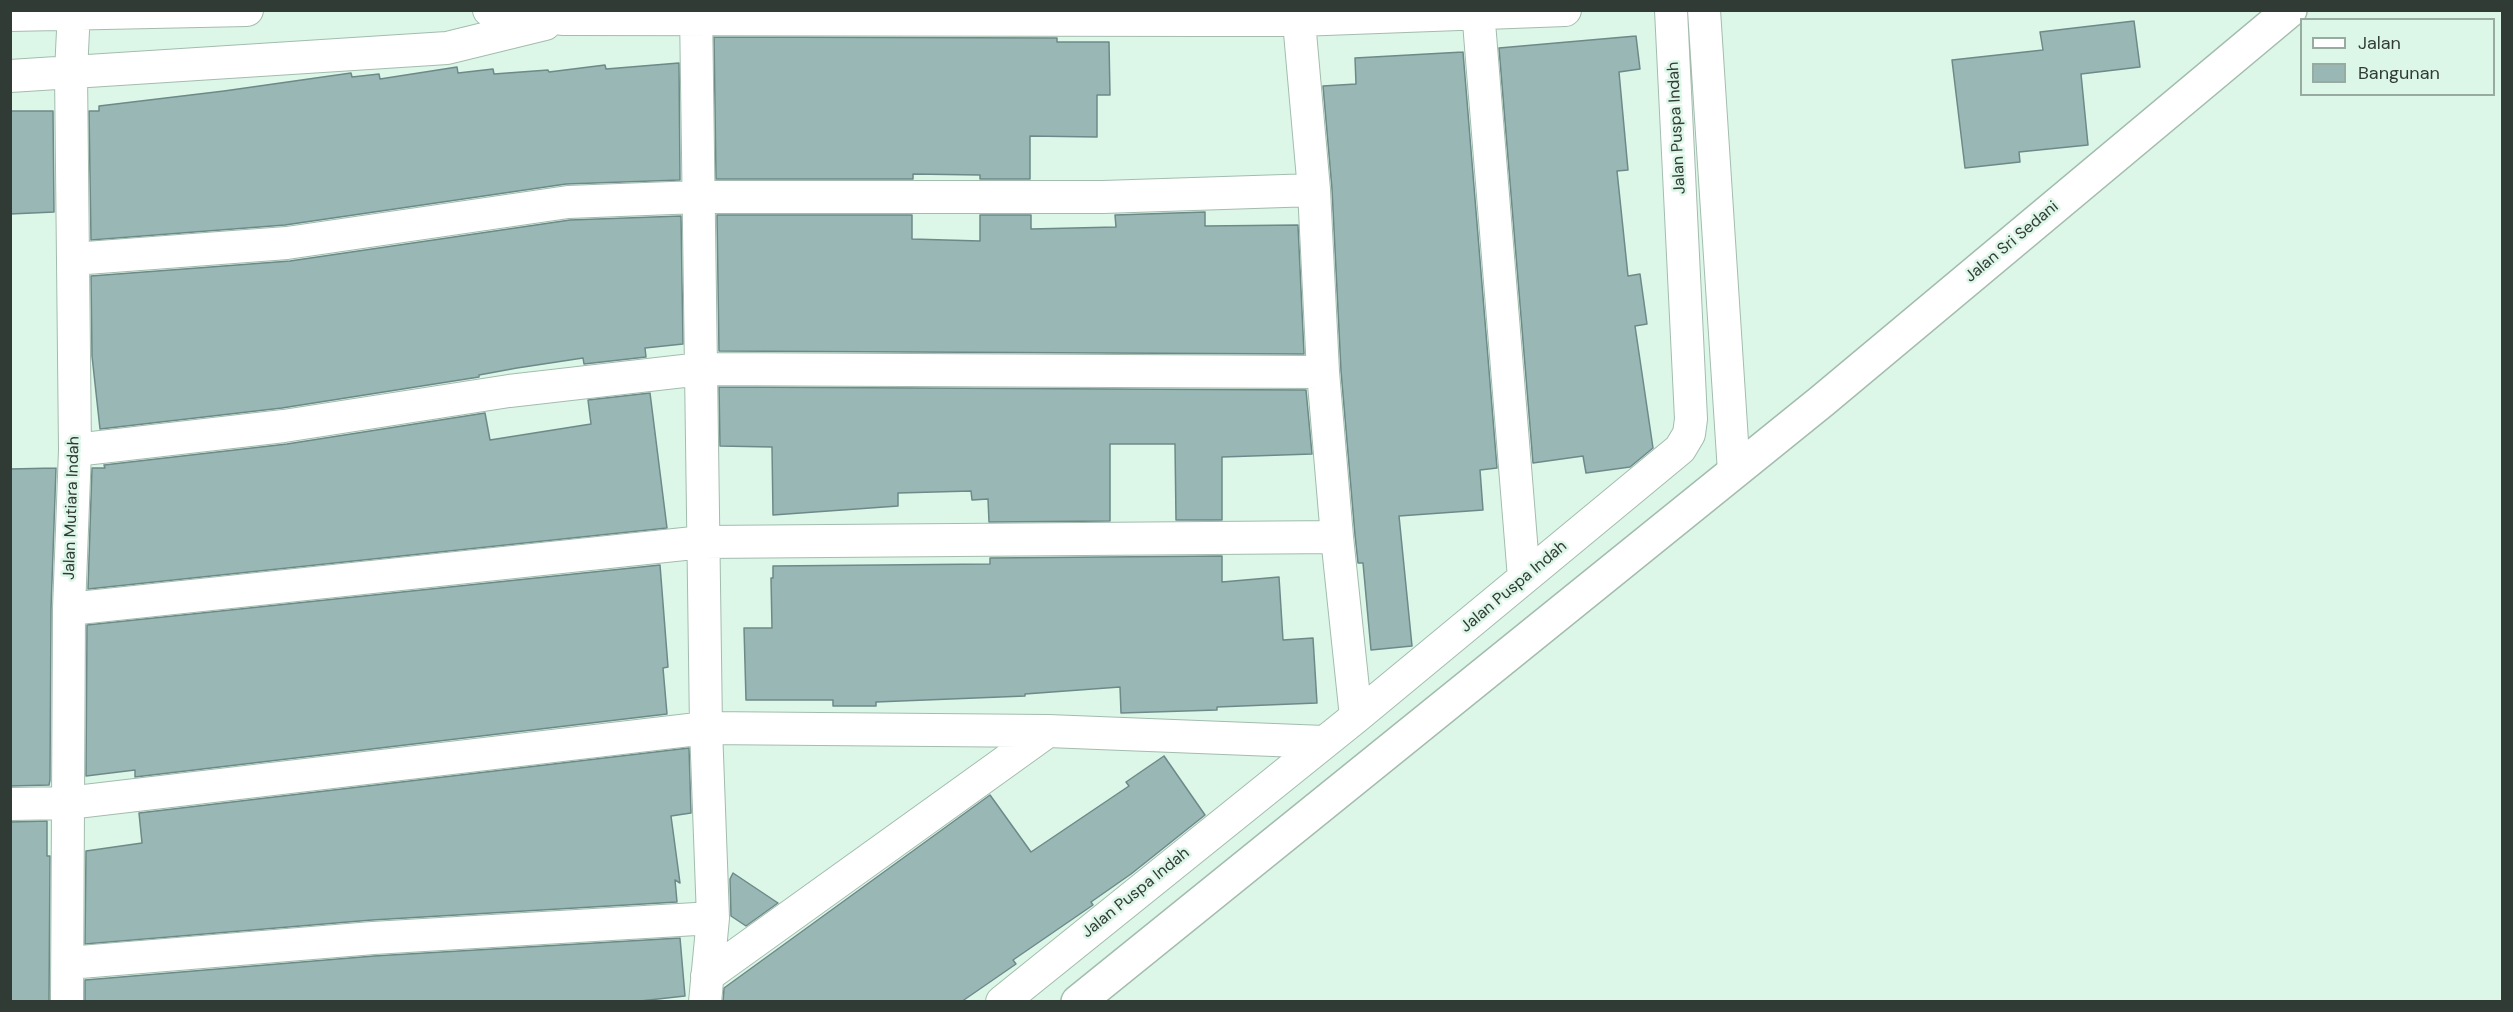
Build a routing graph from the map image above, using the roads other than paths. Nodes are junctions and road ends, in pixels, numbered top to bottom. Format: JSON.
{"nodes":[{"id":1,"x":247,"y":10,"type":"edge"},
{"id":2,"x":489,"y":10,"type":"edge"},
{"id":3,"x":1565,"y":10,"type":"edge"},
{"id":4,"x":1671,"y":10,"type":"edge"},
{"id":5,"x":1704,"y":10,"type":"edge"},
{"id":6,"x":2290,"y":10,"type":"edge"},
{"id":7,"x":74,"y":13,"type":"edge"},
{"id":8,"x":1478,"y":13,"type":"edge"},
{"id":9,"x":695,"y":14,"type":"edge"},
{"id":10,"x":10,"y":15,"type":"edge"},
{"id":11,"x":1298,"y":15,"type":"edge"},
{"id":12,"x":564,"y":19,"type":"junction"},
{"id":13,"x":72,"y":72,"type":"junction"},
{"id":14,"x":10,"y":76,"type":"edge"},
{"id":15,"x":1314,"y":190,"type":"junction"},
{"id":16,"x":698,"y":197,"type":"junction"},
{"id":17,"x":72,"y":259,"type":"junction"},
{"id":18,"x":701,"y":369,"type":"junction"},
{"id":19,"x":1323,"y":372,"type":"junction"},
{"id":20,"x":75,"y":450,"type":"junction"},
{"id":21,"x":1734,"y":472,"type":"junction"},
{"id":22,"x":1337,"y":537,"type":"junction"},
{"id":23,"x":703,"y":542,"type":"junction"},
{"id":24,"x":1524,"y":579,"type":"junction"},
{"id":25,"x":69,"y":609,"type":"junction"},
{"id":26,"x":1356,"y":717,"type":"junction"},
{"id":27,"x":706,"y":728,"type":"junction"},
{"id":28,"x":1048,"y":731,"type":"junction"},
{"id":29,"x":1324,"y":742,"type":"junction"},
{"id":30,"x":68,"y":803,"type":"junction"},
{"id":31,"x":10,"y":804,"type":"edge"},
{"id":32,"x":712,"y":918,"type":"junction"},
{"id":33,"x":68,"y":963,"type":"junction"},
{"id":34,"x":706,"y":989,"type":"edge"},
{"id":35,"x":67,"y":1002,"type":"edge"},
{"id":36,"x":1002,"y":1002,"type":"edge"},
{"id":37,"x":1078,"y":1002,"type":"edge"}],
"edges":[{"from":1,"to":7,"type":"street"},
{"from":2,"to":12,"type":"street"},
{"from":3,"to":8,"type":"street"},
{"from":4,"to":24,"type":"street","name":"Jalan Puspa Indah"},
{"from":5,"to":21,"type":"street"},
{"from":6,"to":21,"type":"street","name":"Jalan Sri Sedani"},
{"from":7,"to":10,"type":"street"},
{"from":7,"to":13,"type":"street","name":"Jalan Mutiara Indah"},
{"from":8,"to":11,"type":"street"},
{"from":8,"to":24,"type":"street"},
{"from":9,"to":11,"type":"street"},
{"from":9,"to":12,"type":"street"},
{"from":9,"to":16,"type":"street"},
{"from":11,"to":15,"type":"street"},
{"from":12,"to":13,"type":"street"},
{"from":13,"to":14,"type":"street"},
{"from":13,"to":17,"type":"street","name":"Jalan Mutiara Indah"},
{"from":15,"to":16,"type":"street"},
{"from":15,"to":19,"type":"street"},
{"from":16,"to":17,"type":"street"},
{"from":16,"to":18,"type":"street"},
{"from":17,"to":20,"type":"street","name":"Jalan Mutiara Indah"},
{"from":18,"to":19,"type":"street"},
{"from":18,"to":20,"type":"street"},
{"from":18,"to":23,"type":"street"},
{"from":19,"to":22,"type":"street"},
{"from":20,"to":25,"type":"street","name":"Jalan Mutiara Indah"},
{"from":21,"to":37,"type":"street","name":"Jalan Sri Sedani"},
{"from":22,"to":23,"type":"street"},
{"from":22,"to":26,"type":"street"},
{"from":23,"to":25,"type":"street"},
{"from":23,"to":27,"type":"street"},
{"from":24,"to":26,"type":"street","name":"Jalan Puspa Indah"},
{"from":25,"to":30,"type":"street","name":"Jalan Mutiara Indah"},
{"from":26,"to":29,"type":"street","name":"Jalan Puspa Indah"},
{"from":27,"to":28,"type":"street"},
{"from":27,"to":30,"type":"street"},
{"from":27,"to":32,"type":"street"},
{"from":28,"to":29,"type":"street"},
{"from":28,"to":34,"type":"street"},
{"from":29,"to":36,"type":"street","name":"Jalan Puspa Indah"},
{"from":30,"to":31,"type":"street"},
{"from":30,"to":33,"type":"street","name":"Jalan Mutiara Indah"},
{"from":32,"to":33,"type":"street"},
{"from":32,"to":34,"type":"street"},
{"from":33,"to":35,"type":"street","name":"Jalan Mutiara Indah"}]}
